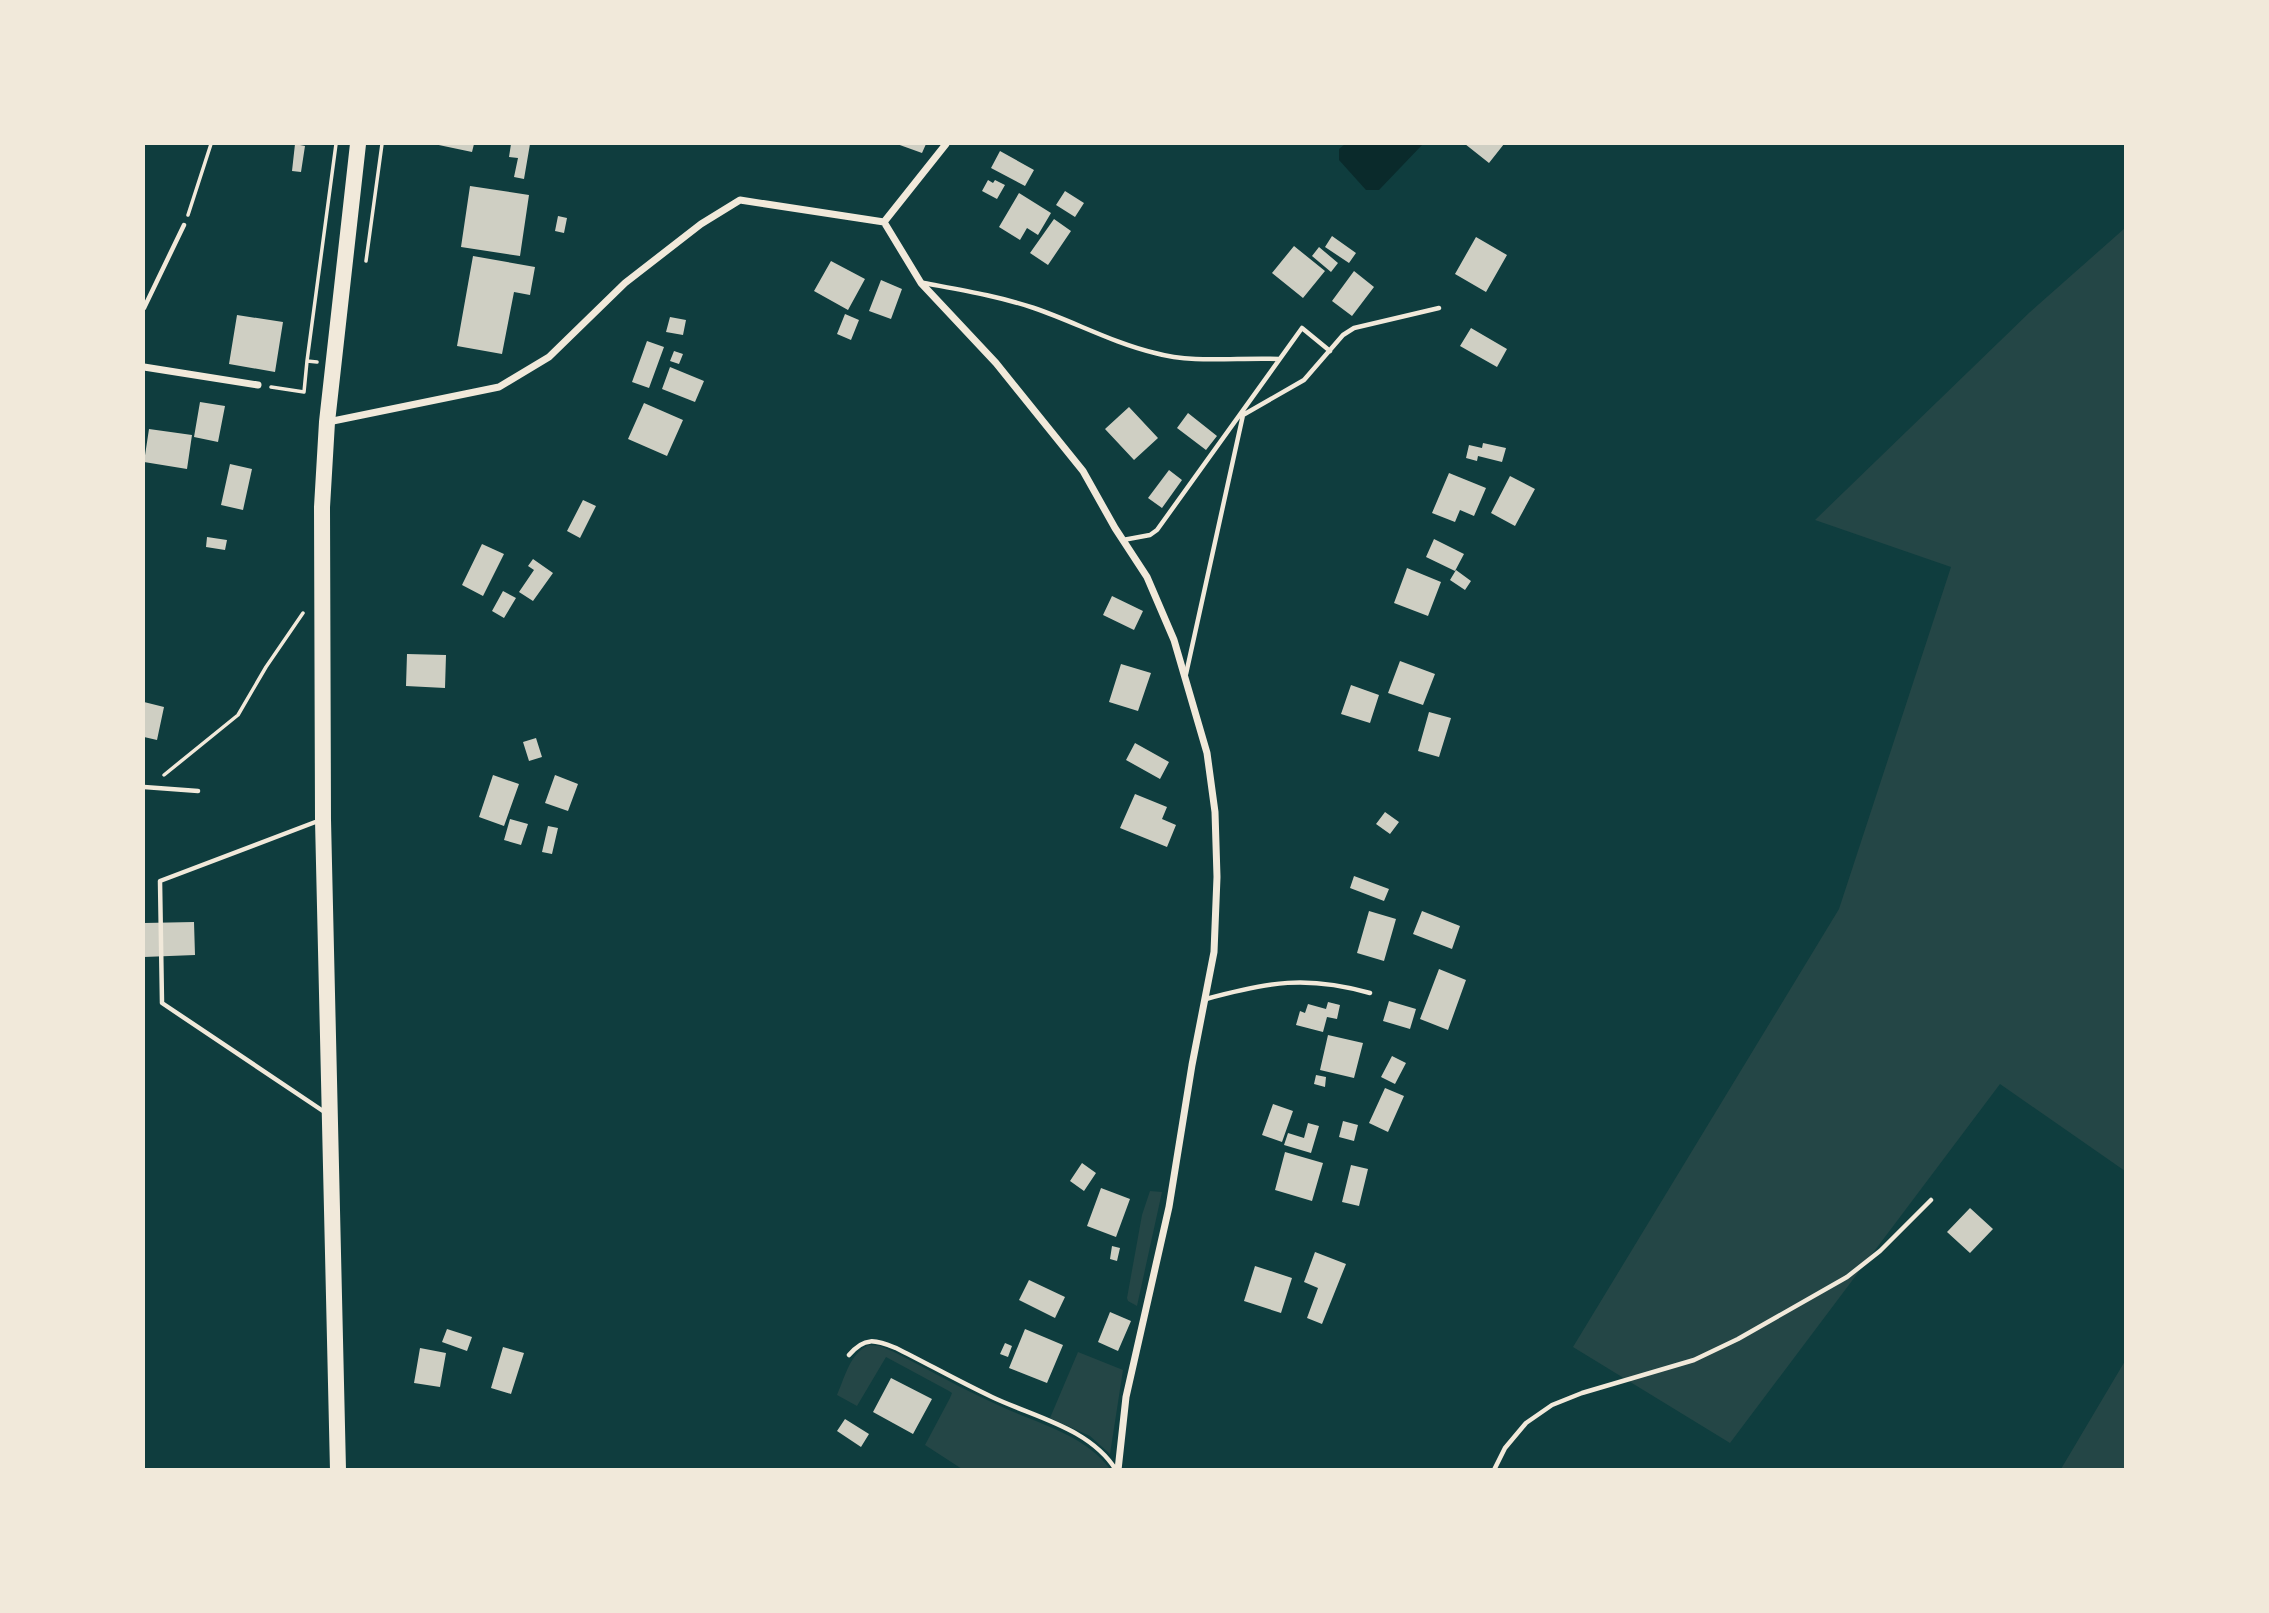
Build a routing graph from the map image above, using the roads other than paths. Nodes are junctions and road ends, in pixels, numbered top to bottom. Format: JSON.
{"nodes":[{"id":1,"x":358,"y":144,"type":"edge"},
{"id":2,"x":946,"y":144,"type":"edge"},
{"id":3,"x":884,"y":222,"type":"junction"},
{"id":4,"x":184,"y":225,"type":"road end"},
{"id":5,"x":921,"y":283,"type":"junction"},
{"id":6,"x":144,"y":308,"type":"edge"},
{"id":7,"x":1438,"y":308,"type":"dead end"},
{"id":8,"x":1330,"y":351,"type":"junction"},
{"id":9,"x":1279,"y":359,"type":"junction"},
{"id":10,"x":144,"y":367,"type":"edge"},
{"id":11,"x":258,"y":385,"type":"road end"},
{"id":12,"x":1243,"y":415,"type":"junction"},
{"id":13,"x":1236,"y":420,"type":"junction"},
{"id":14,"x":327,"y":422,"type":"junction"},
{"id":15,"x":1123,"y":540,"type":"junction"},
{"id":16,"x":1185,"y":676,"type":"junction"},
{"id":17,"x":146,"y":787,"type":"edge"},
{"id":18,"x":198,"y":792,"type":"dead end"},
{"id":19,"x":323,"y":820,"type":"junction"},
{"id":20,"x":1370,"y":993,"type":"dead end"},
{"id":21,"x":1206,"y":999,"type":"junction"},
{"id":22,"x":329,"y":1115,"type":"junction"},
{"id":23,"x":1931,"y":1200,"type":"dead end"},
{"id":24,"x":849,"y":1355,"type":"dead end"},
{"id":25,"x":338,"y":1469,"type":"edge"},
{"id":26,"x":1117,"y":1469,"type":"edge"},
{"id":27,"x":1494,"y":1469,"type":"edge"}],
"edges":[{"from":1,"to":14,"type":"main road"},
{"from":2,"to":3,"type":"street"},
{"from":3,"to":5,"type":"street"},
{"from":3,"to":14,"type":"street"},
{"from":4,"to":6,"type":"lane"},
{"from":5,"to":9,"type":"lane"},
{"from":5,"to":15,"type":"street"},
{"from":7,"to":8,"type":"lane"},
{"from":8,"to":9,"type":"lane"},
{"from":8,"to":12,"type":"lane"},
{"from":9,"to":13,"type":"lane"},
{"from":10,"to":11,"type":"street"},
{"from":12,"to":13,"type":"lane"},
{"from":12,"to":16,"type":"lane"},
{"from":13,"to":15,"type":"lane"},
{"from":14,"to":19,"type":"main road"},
{"from":15,"to":16,"type":"street"},
{"from":16,"to":21,"type":"street"},
{"from":17,"to":18,"type":"lane"},
{"from":19,"to":22,"type":"main road"},
{"from":19,"to":22,"type":"lane"},
{"from":20,"to":21,"type":"lane"},
{"from":21,"to":26,"type":"street"},
{"from":22,"to":25,"type":"main road"},
{"from":23,"to":27,"type":"lane"},
{"from":24,"to":26,"type":"lane"}]}
